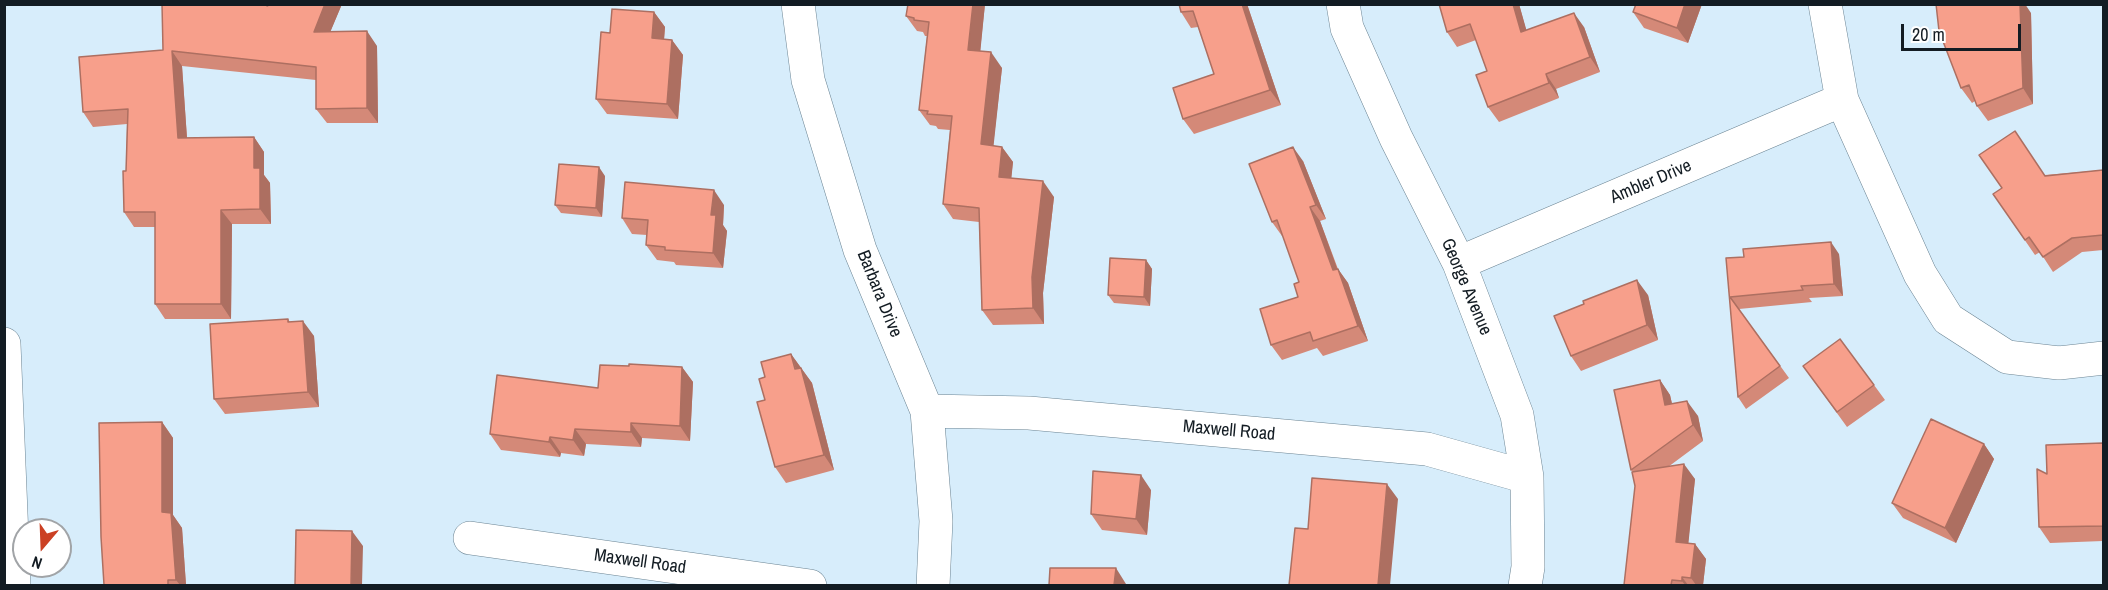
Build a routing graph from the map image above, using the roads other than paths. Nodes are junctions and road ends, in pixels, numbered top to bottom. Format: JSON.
{"nodes":[{"id":1,"x":798,"y":4,"type":"edge"},
{"id":2,"x":1343,"y":4,"type":"edge"},
{"id":3,"x":1825,"y":4,"type":"edge"},
{"id":4,"x":1842,"y":100,"type":"junction"},
{"id":5,"x":1459,"y":263,"type":"junction"},
{"id":6,"x":2103,"y":358,"type":"edge"},
{"id":7,"x":5,"y":361,"type":"edge"},
{"id":8,"x":927,"y":411,"type":"junction"},
{"id":9,"x":1527,"y":477,"type":"junction"},
{"id":10,"x":470,"y":538,"type":"dead end"},
{"id":11,"x":14,"y":585,"type":"edge"},
{"id":12,"x":810,"y":585,"type":"edge"},
{"id":13,"x":933,"y":585,"type":"edge"},
{"id":14,"x":1524,"y":585,"type":"edge"}],
"edges":[{"from":1,"to":8,"type":"street","name":"Barbara Drive"},
{"from":2,"to":5,"type":"street","name":"George Avenue"},
{"from":3,"to":4,"type":"street"},
{"from":4,"to":5,"type":"street","name":"Ambler Drive"},
{"from":4,"to":6,"type":"street"},
{"from":5,"to":9,"type":"street","name":"George Avenue"},
{"from":7,"to":11,"type":"street"},
{"from":8,"to":9,"type":"street","name":"Maxwell Road"},
{"from":8,"to":13,"type":"street","name":"Barbara Drive"},
{"from":9,"to":14,"type":"street","name":"George Avenue"},
{"from":10,"to":12,"type":"street","name":"Maxwell Road"}]}
